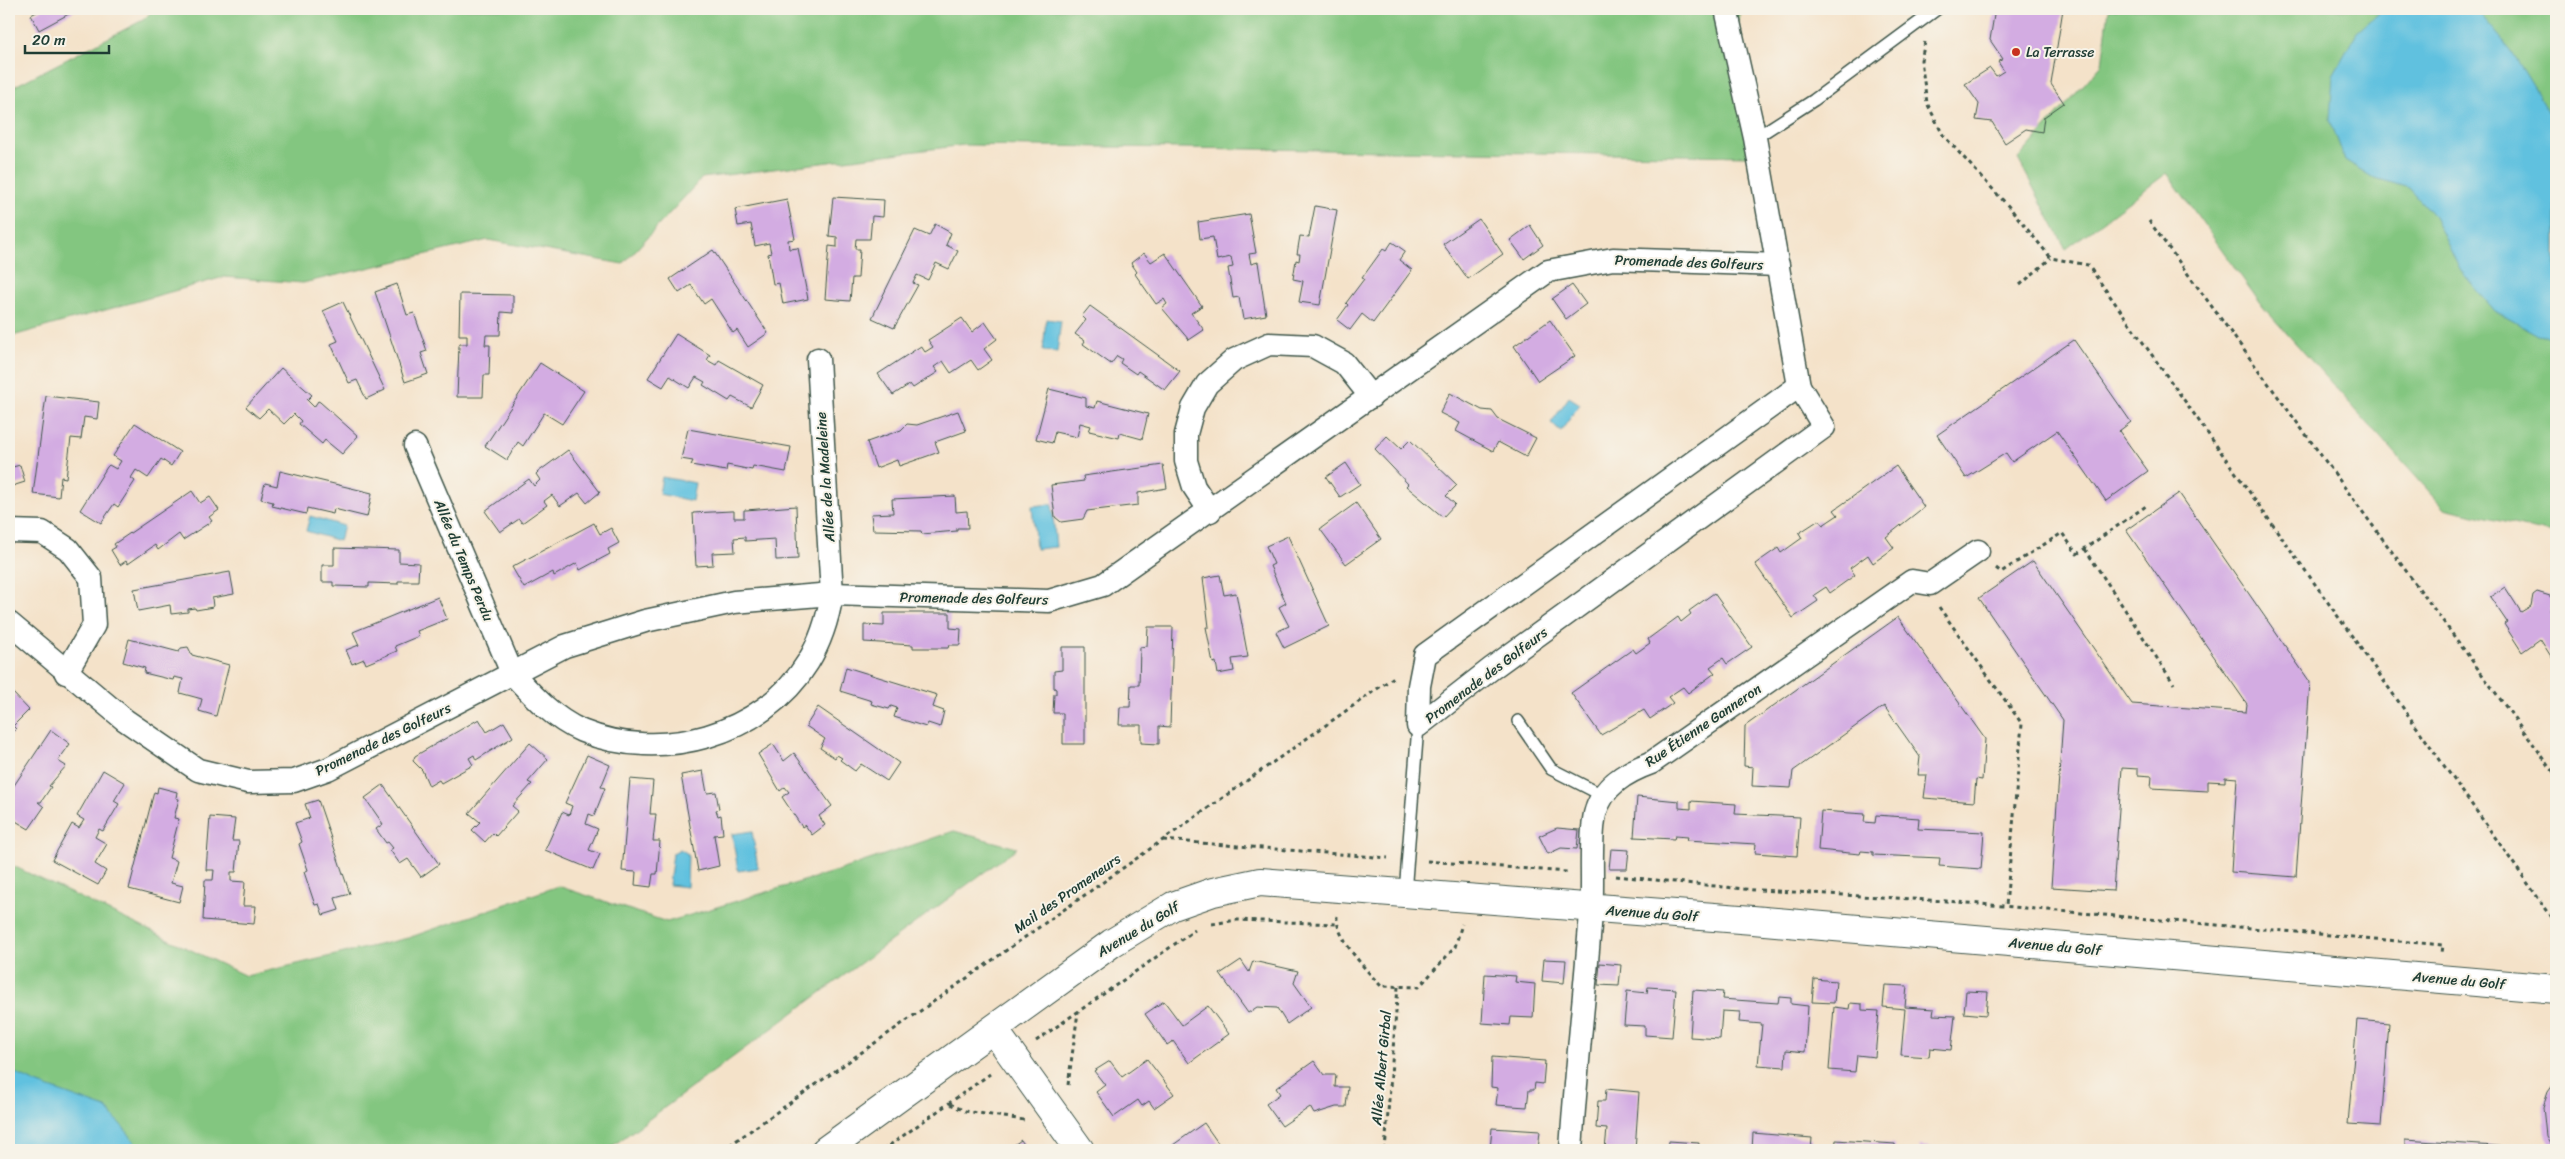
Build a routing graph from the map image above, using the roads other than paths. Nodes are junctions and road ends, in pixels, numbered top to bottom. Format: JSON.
{"nodes":[{"id":1,"x":1726,"y":9,"type":"edge"},
{"id":2,"x":1935,"y":10,"type":"edge"},
{"id":3,"x":1755,"y":138,"type":"junction"},
{"id":4,"x":1778,"y":265,"type":"junction"},
{"id":5,"x":818,"y":359,"type":"dead end"},
{"id":6,"x":1799,"y":386,"type":"junction"},
{"id":7,"x":1371,"y":397,"type":"junction"},
{"id":8,"x":415,"y":446,"type":"dead end"},
{"id":9,"x":1210,"y":511,"type":"junction"},
{"id":10,"x":9,"y":531,"type":"edge"},
{"id":11,"x":1978,"y":551,"type":"road end"},
{"id":12,"x":832,"y":594,"type":"junction"},
{"id":13,"x":9,"y":623,"type":"edge"},
{"id":14,"x":66,"y":673,"type":"junction"},
{"id":15,"x":512,"y":673,"type":"junction"},
{"id":16,"x":1518,"y":721,"type":"dead end"},
{"id":17,"x":1418,"y":726,"type":"junction"},
{"id":18,"x":1604,"y":796,"type":"junction"},
{"id":19,"x":1405,"y":894,"type":"junction"},
{"id":20,"x":1592,"y":908,"type":"junction"},
{"id":21,"x":2556,"y":989,"type":"edge"},
{"id":22,"x":994,"y":1030,"type":"junction"},
{"id":23,"x":826,"y":1150,"type":"edge"},
{"id":24,"x":1080,"y":1150,"type":"edge"},
{"id":25,"x":1571,"y":1150,"type":"edge"}],
"edges":[{"from":1,"to":3,"type":"street","name":"Promenade des Golfeurs"},
{"from":2,"to":3,"type":"lane"},
{"from":3,"to":4,"type":"street","name":"Promenade des Golfeurs"},
{"from":4,"to":6,"type":"street","name":"Promenade des Golfeurs"},
{"from":4,"to":7,"type":"street","name":"Promenade des Golfeurs"},
{"from":5,"to":12,"type":"street","name":"Allée de la Madeleine"},
{"from":6,"to":17,"type":"street","name":"Promenade des Golfeurs"},
{"from":6,"to":17,"type":"street","name":"Promenade des Golfeurs"},
{"from":7,"to":9,"type":"street","name":"Promenade des Golfeurs"},
{"from":7,"to":9,"type":"street"},
{"from":8,"to":15,"type":"street","name":"Allée du Temps Perdu"},
{"from":9,"to":12,"type":"street","name":"Promenade des Golfeurs"},
{"from":10,"to":14,"type":"street"},
{"from":11,"to":18,"type":"street","name":"Rue Étienne Ganneron"},
{"from":12,"to":15,"type":"street","name":"Promenade des Golfeurs"},
{"from":12,"to":15,"type":"street"},
{"from":13,"to":14,"type":"street","name":"Promenade des Golfeurs"},
{"from":14,"to":15,"type":"street","name":"Promenade des Golfeurs"},
{"from":16,"to":18,"type":"lane"},
{"from":17,"to":19,"type":"lane"},
{"from":18,"to":20,"type":"street","name":"Rue Étienne Ganneron"},
{"from":19,"to":20,"type":"street","name":"Avenue du Golf"},
{"from":19,"to":22,"type":"street","name":"Avenue du Golf"},
{"from":20,"to":21,"type":"street","name":"Avenue du Golf"},
{"from":20,"to":25,"type":"street","name":"Rue Étienne Ganneron"},
{"from":22,"to":23,"type":"street","name":"Avenue du Golf"},
{"from":22,"to":24,"type":"street"}]}
